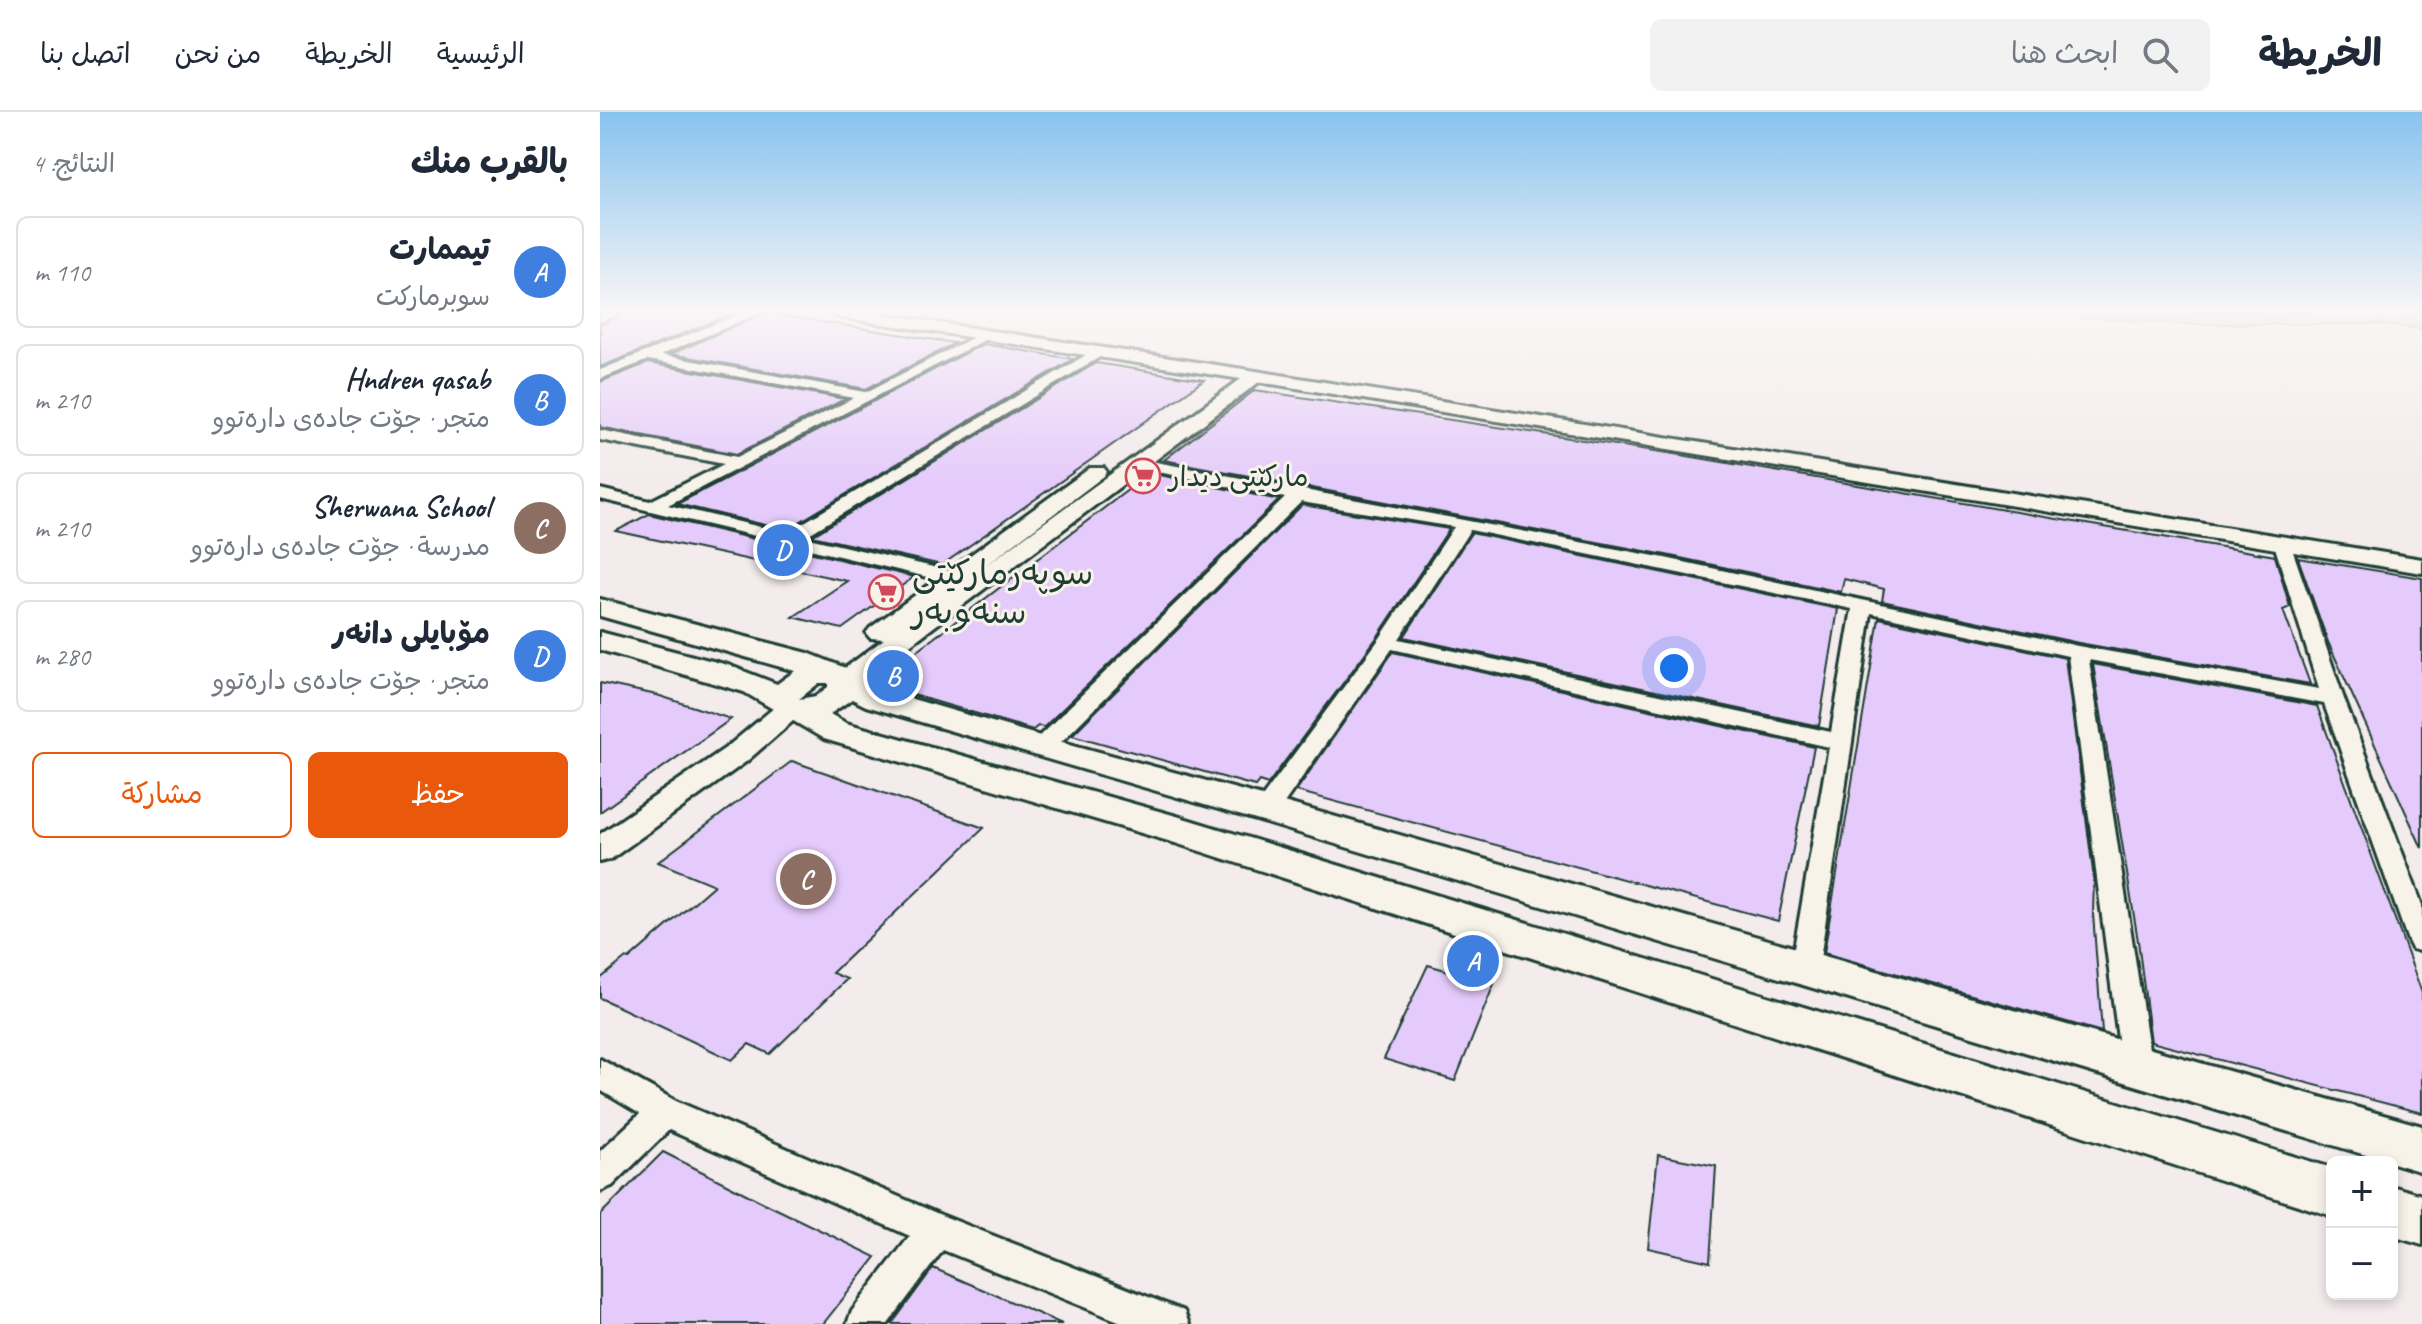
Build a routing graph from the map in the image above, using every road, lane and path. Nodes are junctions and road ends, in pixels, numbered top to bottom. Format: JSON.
{"nodes":[{"id":1,"x":715,"y":369,"type":"edge"},
{"id":2,"x":921,"y":369,"type":"edge"},
{"id":3,"x":1073,"y":369,"type":"edge"},
{"id":4,"x":1205,"y":369,"type":"edge"},
{"id":5,"x":1245,"y":375,"type":"junction"},
{"id":6,"x":866,"y":396,"type":"junction"},
{"id":7,"x":600,"y":435,"type":"edge"},
{"id":8,"x":739,"y":462,"type":"junction"},
{"id":9,"x":1140,"y":464,"type":"junction"},
{"id":10,"x":600,"y":494,"type":"edge"},
{"id":11,"x":1297,"y":496,"type":"junction"},
{"id":12,"x":653,"y":506,"type":"junction"},
{"id":13,"x":1465,"y":524,"type":"junction"},
{"id":14,"x":791,"y":537,"type":"junction"},
{"id":15,"x":2283,"y":544,"type":"junction"},
{"id":16,"x":2422,"y":566,"type":"edge"},
{"id":17,"x":952,"y":577,"type":"junction"},
{"id":18,"x":1863,"y":604,"type":"junction"},
{"id":19,"x":600,"y":607,"type":"edge"},
{"id":20,"x":1387,"y":642,"type":"junction"},
{"id":21,"x":603,"y":645,"type":"edge"},
{"id":22,"x":2078,"y":652,"type":"junction"},
{"id":23,"x":839,"y":679,"type":"junction"},
{"id":24,"x":2333,"y":699,"type":"junction"},
{"id":25,"x":791,"y":706,"type":"junction"},
{"id":26,"x":1840,"y":742,"type":"junction"},
{"id":27,"x":1041,"y":748,"type":"junction"},
{"id":28,"x":1266,"y":810,"type":"junction"},
{"id":29,"x":600,"y":850,"type":"edge"},
{"id":30,"x":2411,"y":880,"type":"edge"},
{"id":31,"x":2422,"y":941,"type":"edge"},
{"id":32,"x":1805,"y":966,"type":"junction"},
{"id":33,"x":2136,"y":1062,"type":"junction"},
{"id":34,"x":600,"y":1073,"type":"edge"},
{"id":35,"x":665,"y":1112,"type":"junction"},
{"id":36,"x":2422,"y":1149,"type":"edge"},
{"id":37,"x":600,"y":1174,"type":"edge"},
{"id":38,"x":2326,"y":1190,"type":"edge"},
{"id":39,"x":2398,"y":1213,"type":"edge"},
{"id":40,"x":2422,"y":1220,"type":"edge"},
{"id":41,"x":936,"y":1230,"type":"junction"},
{"id":42,"x":865,"y":1324,"type":"edge"},
{"id":43,"x":1171,"y":1324,"type":"edge"}],
"edges":[{"from":1,"to":6,"type":"street"},
{"from":2,"to":6,"type":"street"},
{"from":3,"to":14,"type":"street"},
{"from":4,"to":5,"type":"street"},
{"from":5,"to":9,"type":"street"},
{"from":5,"to":15,"type":"street"},
{"from":5,"to":17,"type":"street"},
{"from":6,"to":8,"type":"street"},
{"from":7,"to":8,"type":"street"},
{"from":8,"to":12,"type":"street"},
{"from":9,"to":11,"type":"street"},
{"from":9,"to":23,"type":"street"},
{"from":10,"to":12,"type":"street"},
{"from":11,"to":13,"type":"street"},
{"from":11,"to":27,"type":"street"},
{"from":12,"to":14,"type":"street"},
{"from":13,"to":18,"type":"street"},
{"from":13,"to":20,"type":"street"},
{"from":14,"to":17,"type":"street"},
{"from":15,"to":16,"type":"street"},
{"from":15,"to":24,"type":"street"},
{"from":17,"to":23,"type":"street"},
{"from":18,"to":22,"type":"street"},
{"from":18,"to":26,"type":"street"},
{"from":19,"to":23,"type":"main road"},
{"from":20,"to":26,"type":"street"},
{"from":20,"to":28,"type":"street"},
{"from":21,"to":25,"type":"main road"},
{"from":22,"to":24,"type":"street"},
{"from":22,"to":33,"type":"street"},
{"from":23,"to":25,"type":"main road"},
{"from":23,"to":27,"type":"main road"},
{"from":24,"to":30,"type":"street"},
{"from":25,"to":29,"type":"street"},
{"from":25,"to":38,"type":"main road"},
{"from":26,"to":32,"type":"street"},
{"from":27,"to":28,"type":"main road"},
{"from":28,"to":32,"type":"main road"},
{"from":30,"to":31,"type":"street"},
{"from":32,"to":33,"type":"main road"},
{"from":33,"to":36,"type":"main road"},
{"from":34,"to":35,"type":"street"},
{"from":35,"to":37,"type":"street"},
{"from":35,"to":41,"type":"street"},
{"from":39,"to":40,"type":"main road"},
{"from":41,"to":42,"type":"street"},
{"from":41,"to":43,"type":"street"}]}
